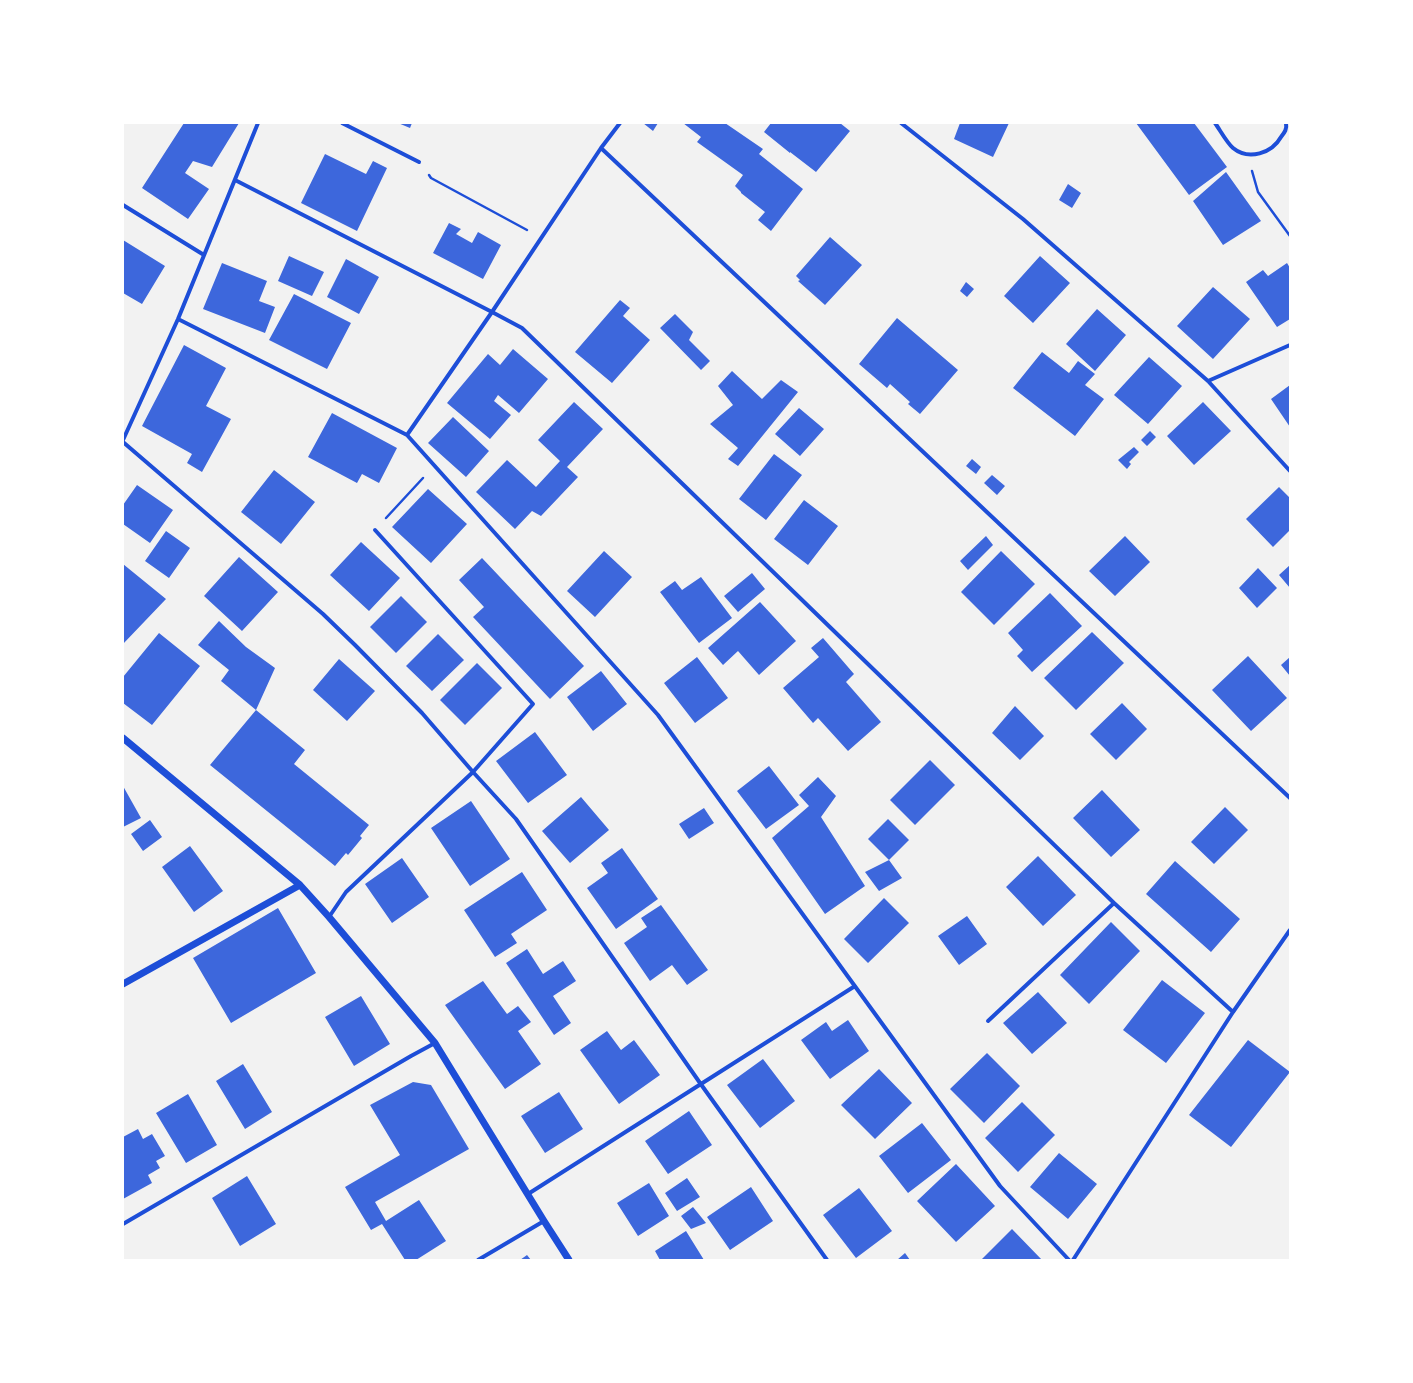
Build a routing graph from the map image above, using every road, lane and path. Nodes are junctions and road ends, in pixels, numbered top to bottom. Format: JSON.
{"nodes":[{"id":1,"x":258,"y":123,"type":"edge"},
{"id":2,"x":342,"y":123,"type":"edge"},
{"id":3,"x":620,"y":123,"type":"edge"},
{"id":4,"x":901,"y":123,"type":"edge"},
{"id":5,"x":1215,"y":123,"type":"edge"},
{"id":6,"x":1286,"y":123,"type":"edge"},
{"id":7,"x":601,"y":148,"type":"junction"},
{"id":8,"x":1248,"y":155,"type":"junction"},
{"id":9,"x":419,"y":162,"type":"joint"},
{"id":10,"x":235,"y":180,"type":"junction"},
{"id":11,"x":123,"y":205,"type":"edge"},
{"id":12,"x":1290,"y":236,"type":"edge"},
{"id":13,"x":542,"y":238,"type":"junction"},
{"id":14,"x":204,"y":255,"type":"junction"},
{"id":15,"x":492,"y":312,"type":"junction"},
{"id":16,"x":178,"y":319,"type":"junction"},
{"id":17,"x":1290,"y":345,"type":"edge"},
{"id":18,"x":1208,"y":381,"type":"junction"},
{"id":19,"x":407,"y":435,"type":"junction"},
{"id":20,"x":123,"y":441,"type":"edge"},
{"id":21,"x":434,"y":466,"type":"junction"},
{"id":22,"x":1290,"y":471,"type":"edge"},
{"id":23,"x":375,"y":530,"type":"joint"},
{"id":24,"x":124,"y":741,"type":"edge"},
{"id":25,"x":473,"y":772,"type":"junction"},
{"id":26,"x":1290,"y":798,"type":"edge"},
{"id":27,"x":300,"y":885,"type":"junction"},
{"id":28,"x":1114,"y":903,"type":"junction"},
{"id":29,"x":329,"y":917,"type":"junction"},
{"id":30,"x":1290,"y":930,"type":"edge"},
{"id":31,"x":123,"y":984,"type":"edge"},
{"id":32,"x":854,"y":986,"type":"junction"},
{"id":33,"x":1233,"y":1012,"type":"junction"},
{"id":34,"x":988,"y":1021,"type":"dead end"},
{"id":35,"x":435,"y":1043,"type":"junction"},
{"id":36,"x":700,"y":1084,"type":"junction"},
{"id":37,"x":528,"y":1194,"type":"junction"},
{"id":38,"x":544,"y":1221,"type":"junction"},
{"id":39,"x":123,"y":1224,"type":"edge"},
{"id":40,"x":478,"y":1260,"type":"edge"},
{"id":41,"x":569,"y":1260,"type":"edge"},
{"id":42,"x":827,"y":1260,"type":"edge"},
{"id":43,"x":1069,"y":1260,"type":"edge"},
{"id":44,"x":1073,"y":1260,"type":"edge"}],
"edges":[{"from":1,"to":10,"type":"street"},
{"from":2,"to":9,"type":"street"},
{"from":3,"to":7,"type":"street"},
{"from":4,"to":18,"type":"street"},
{"from":5,"to":8,"type":"street"},
{"from":6,"to":8,"type":"street"},
{"from":7,"to":13,"type":"street"},
{"from":7,"to":26,"type":"street"},
{"from":8,"to":12,"type":"path"},
{"from":9,"to":13,"type":"path"},
{"from":10,"to":14,"type":"street"},
{"from":10,"to":15,"type":"street"},
{"from":11,"to":14,"type":"street"},
{"from":13,"to":15,"type":"street"},
{"from":14,"to":16,"type":"street"},
{"from":15,"to":19,"type":"street"},
{"from":15,"to":28,"type":"street"},
{"from":16,"to":19,"type":"street"},
{"from":16,"to":20,"type":"street"},
{"from":17,"to":18,"type":"street"},
{"from":18,"to":22,"type":"street"},
{"from":19,"to":21,"type":"street"},
{"from":20,"to":25,"type":"street"},
{"from":21,"to":23,"type":"path"},
{"from":21,"to":32,"type":"street"},
{"from":23,"to":25,"type":"street"},
{"from":24,"to":27,"type":"street"},
{"from":25,"to":29,"type":"street"},
{"from":25,"to":36,"type":"street"},
{"from":27,"to":29,"type":"street"},
{"from":27,"to":31,"type":"street"},
{"from":28,"to":33,"type":"street"},
{"from":28,"to":34,"type":"street"},
{"from":29,"to":35,"type":"street"},
{"from":30,"to":33,"type":"street"},
{"from":32,"to":36,"type":"street"},
{"from":32,"to":43,"type":"street"},
{"from":33,"to":44,"type":"street"},
{"from":35,"to":37,"type":"street"},
{"from":35,"to":39,"type":"street"},
{"from":36,"to":37,"type":"street"},
{"from":36,"to":42,"type":"street"},
{"from":37,"to":38,"type":"street"},
{"from":38,"to":40,"type":"street"},
{"from":38,"to":41,"type":"street"}]}
